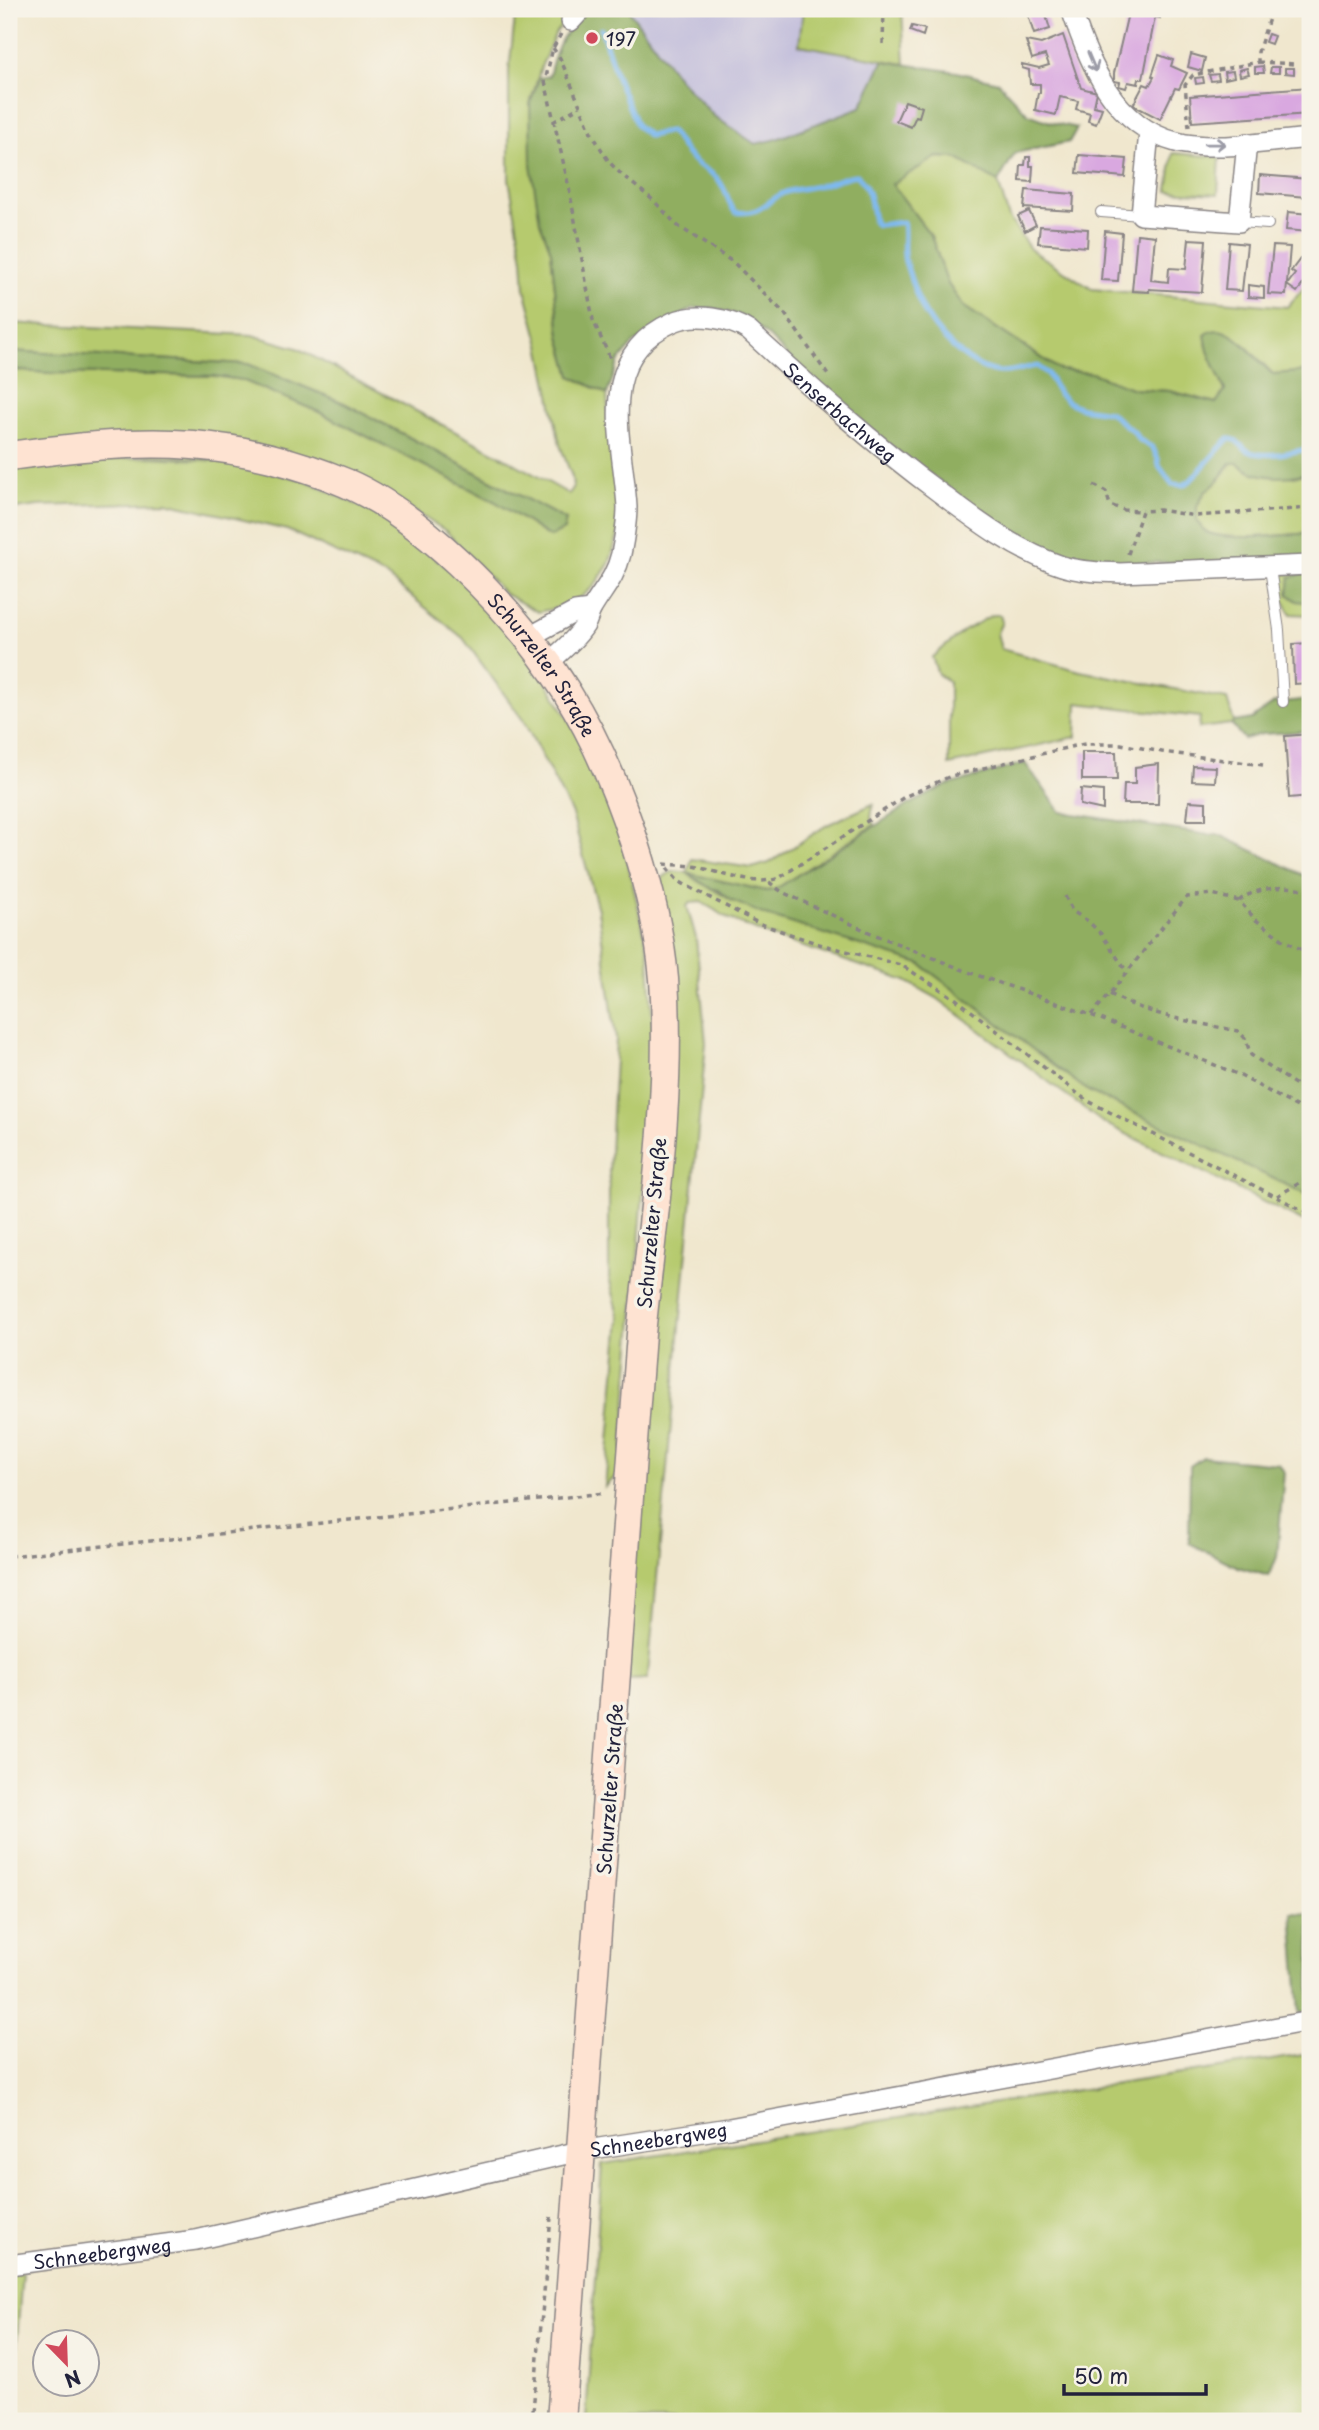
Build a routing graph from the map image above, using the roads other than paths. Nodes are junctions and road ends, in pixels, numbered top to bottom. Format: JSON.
{"nodes":[{"id":1,"x":1071,"y":9,"type":"edge"},
{"id":2,"x":1149,"y":132,"type":"junction"},
{"id":3,"x":1310,"y":138,"type":"edge"},
{"id":4,"x":1247,"y":143,"type":"junction"},
{"id":5,"x":1101,"y":212,"type":"dead end"},
{"id":6,"x":1141,"y":215,"type":"junction"},
{"id":7,"x":1239,"y":222,"type":"junction"},
{"id":8,"x":1268,"y":224,"type":"dead end"},
{"id":9,"x":9,"y":456,"type":"edge"},
{"id":10,"x":1310,"y":565,"type":"edge"},
{"id":11,"x":1270,"y":568,"type":"junction"},
{"id":12,"x":591,"y":610,"type":"junction"},
{"id":13,"x":528,"y":637,"type":"junction"},
{"id":14,"x":548,"y":663,"type":"junction"},
{"id":15,"x":1283,"y":702,"type":"dead end"},
{"id":16,"x":1310,"y":2021,"type":"edge"},
{"id":17,"x":580,"y":2151,"type":"junction"},
{"id":18,"x":9,"y":2265,"type":"edge"},
{"id":19,"x":561,"y":2421,"type":"edge"}],
"edges":[{"from":1,"to":2,"type":"street","one_way":true},
{"from":2,"to":4,"type":"street","one_way":true},
{"from":2,"to":6,"type":"street"},
{"from":3,"to":4,"type":"street"},
{"from":4,"to":7,"type":"street"},
{"from":5,"to":6,"type":"lane"},
{"from":6,"to":7,"type":"street"},
{"from":7,"to":8,"type":"lane"},
{"from":9,"to":13,"type":"street","name":"Schurzelter Straße"},
{"from":10,"to":11,"type":"street","name":"Senserbachweg"},
{"from":11,"to":12,"type":"street","name":"Senserbachweg"},
{"from":11,"to":15,"type":"lane"},
{"from":12,"to":13,"type":"street"},
{"from":12,"to":14,"type":"street","name":"Senserbachweg"},
{"from":13,"to":14,"type":"street","name":"Schurzelter Straße"},
{"from":14,"to":17,"type":"street","name":"Schurzelter Straße"},
{"from":16,"to":17,"type":"street","name":"Schneebergweg"},
{"from":17,"to":18,"type":"street","name":"Schneebergweg"},
{"from":17,"to":19,"type":"street","name":"Schurzelter Straße"}]}
